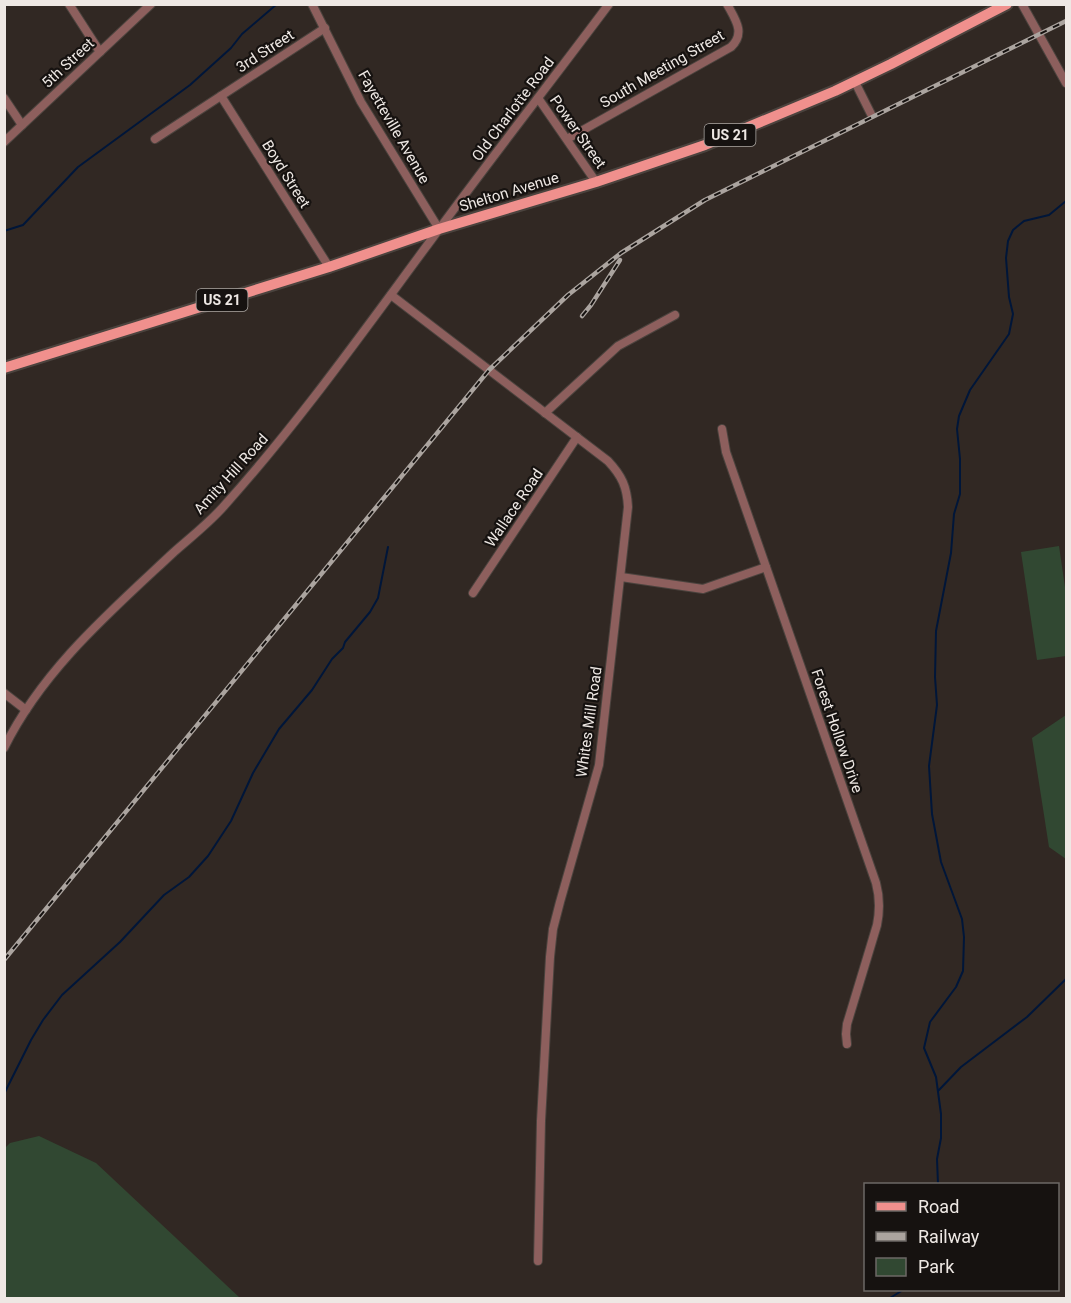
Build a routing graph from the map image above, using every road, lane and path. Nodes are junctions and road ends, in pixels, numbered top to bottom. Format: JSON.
{"nodes":[{"id":1,"x":69,"y":4,"type":"edge"},
{"id":2,"x":151,"y":4,"type":"edge"},
{"id":3,"x":312,"y":4,"type":"edge"},
{"id":4,"x":609,"y":4,"type":"edge"},
{"id":5,"x":727,"y":4,"type":"edge"},
{"id":6,"x":1007,"y":4,"type":"edge"},
{"id":7,"x":1022,"y":4,"type":"edge"},
{"id":8,"x":325,"y":28,"type":"junction"},
{"id":9,"x":100,"y":52,"type":"junction"},
{"id":10,"x":855,"y":82,"type":"junction"},
{"id":11,"x":1066,"y":83,"type":"edge"},
{"id":12,"x":221,"y":96,"type":"junction"},
{"id":13,"x":4,"y":98,"type":"edge"},
{"id":14,"x":538,"y":98,"type":"junction"},
{"id":15,"x":871,"y":114,"type":"dead end"},
{"id":16,"x":22,"y":125,"type":"junction"},
{"id":17,"x":155,"y":139,"type":"dead end"},
{"id":18,"x":567,"y":139,"type":"junction"},
{"id":19,"x":4,"y":142,"type":"edge"},
{"id":20,"x":596,"y":182,"type":"junction"},
{"id":21,"x":439,"y":229,"type":"junction"},
{"id":22,"x":329,"y":267,"type":"junction"},
{"id":23,"x":391,"y":295,"type":"junction"},
{"id":24,"x":675,"y":315,"type":"dead end"},
{"id":25,"x":4,"y":368,"type":"edge"},
{"id":26,"x":545,"y":413,"type":"junction"},
{"id":27,"x":722,"y":429,"type":"dead end"},
{"id":28,"x":577,"y":437,"type":"junction"},
{"id":29,"x":766,"y":567,"type":"junction"},
{"id":30,"x":621,"y":577,"type":"junction"},
{"id":31,"x":473,"y":593,"type":"dead end"},
{"id":32,"x":4,"y":693,"type":"edge"},
{"id":33,"x":26,"y":710,"type":"junction"},
{"id":34,"x":4,"y":748,"type":"edge"},
{"id":35,"x":847,"y":1044,"type":"dead end"},
{"id":36,"x":538,"y":1261,"type":"dead end"}],
"edges":[{"from":1,"to":9,"type":"street"},
{"from":2,"to":9,"type":"street","name":"5th Street"},
{"from":3,"to":8,"type":"street","name":"Fayetteville Avenue"},
{"from":4,"to":14,"type":"street","name":"Old Charlotte Road"},
{"from":5,"to":18,"type":"street","name":"South Meeting Street"},
{"from":6,"to":10,"type":"main road","name":"Shelton Avenue","number":"US 21"},
{"from":7,"to":11,"type":"street"},
{"from":8,"to":12,"type":"street","name":"3rd Street"},
{"from":8,"to":21,"type":"street","name":"Fayetteville Avenue"},
{"from":9,"to":16,"type":"street","name":"5th Street"},
{"from":10,"to":15,"type":"street"},
{"from":10,"to":20,"type":"main road","name":"Shelton Avenue","number":"US 21"},
{"from":12,"to":17,"type":"street","name":"3rd Street"},
{"from":12,"to":22,"type":"street","name":"Boyd Street"},
{"from":13,"to":16,"type":"street"},
{"from":14,"to":18,"type":"street","name":"Power Street"},
{"from":14,"to":21,"type":"street","name":"Old Charlotte Road"},
{"from":16,"to":19,"type":"street","name":"5th Street"},
{"from":18,"to":20,"type":"street","name":"Power Street"},
{"from":20,"to":21,"type":"main road","name":"Shelton Avenue","number":"US 21"},
{"from":21,"to":22,"type":"main road","name":"Shelton Avenue","number":"US 21"},
{"from":21,"to":23,"type":"street","name":"Amity Hill Road"},
{"from":22,"to":25,"type":"main road","name":"Shelton Avenue","number":"US 21"},
{"from":23,"to":26,"type":"street","name":"Whites Mill Road"},
{"from":23,"to":33,"type":"street","name":"Amity Hill Road"},
{"from":24,"to":26,"type":"street"},
{"from":26,"to":28,"type":"street","name":"Whites Mill Road"},
{"from":27,"to":29,"type":"street","name":"Forest Hollow Drive"},
{"from":28,"to":30,"type":"street","name":"Whites Mill Road"},
{"from":28,"to":31,"type":"street","name":"Wallace Road"},
{"from":29,"to":30,"type":"street"},
{"from":29,"to":35,"type":"street","name":"Forest Hollow Drive"},
{"from":30,"to":36,"type":"street","name":"Whites Mill Road"},
{"from":32,"to":33,"type":"street"},
{"from":33,"to":34,"type":"street","name":"Amity Hill Road"}]}
